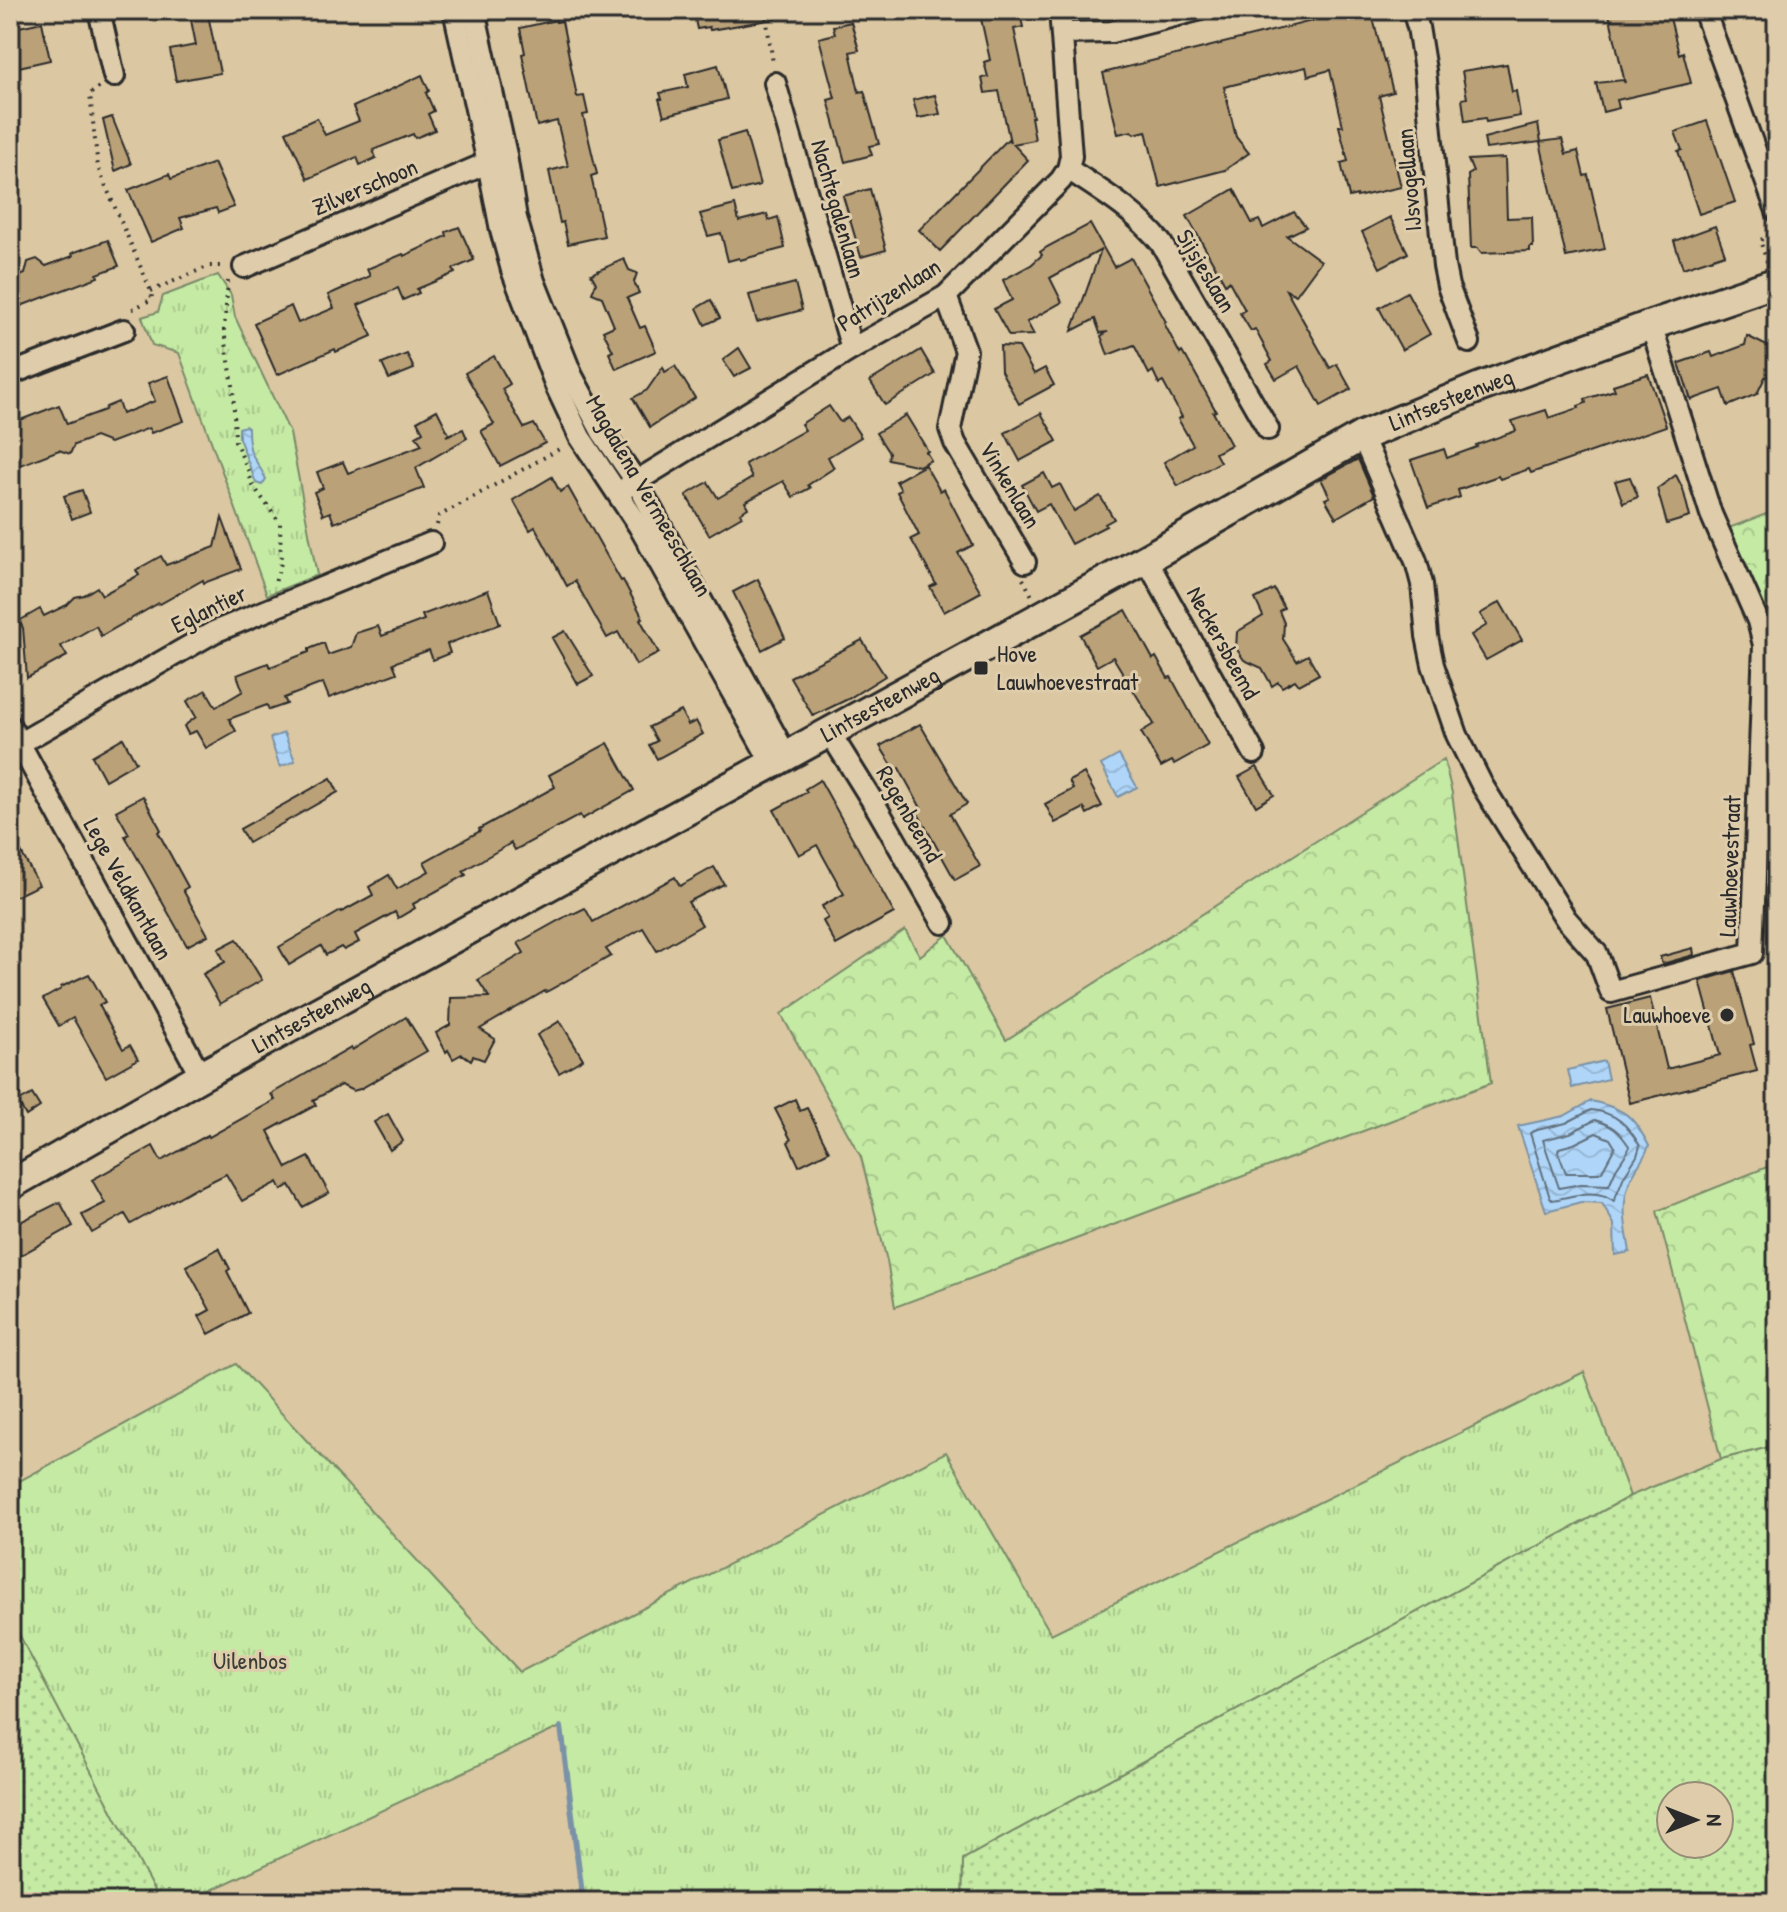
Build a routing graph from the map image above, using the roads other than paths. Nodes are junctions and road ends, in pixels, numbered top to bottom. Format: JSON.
{"nodes":[{"id":1,"x":99,"y":10,"type":"edge"},
{"id":2,"x":454,"y":10,"type":"edge"},
{"id":3,"x":474,"y":10,"type":"edge"},
{"id":4,"x":1060,"y":10,"type":"edge"},
{"id":5,"x":1198,"y":10,"type":"edge"},
{"id":6,"x":1413,"y":10,"type":"edge"},
{"id":7,"x":1704,"y":10,"type":"edge"},
{"id":8,"x":1063,"y":33,"type":"junction"},
{"id":9,"x":114,"y":76,"type":"road end"},
{"id":10,"x":775,"y":83,"type":"road end"},
{"id":11,"x":497,"y":159,"type":"junction"},
{"id":12,"x":1068,"y":169,"type":"junction"},
{"id":13,"x":1777,"y":211,"type":"edge"},
{"id":14,"x":244,"y":267,"type":"dead end"},
{"id":15,"x":1775,"y":282,"type":"edge"},
{"id":16,"x":946,"y":296,"type":"junction"},
{"id":17,"x":1651,"y":325,"type":"junction"},
{"id":18,"x":124,"y":330,"type":"road end"},
{"id":19,"x":1469,"y":342,"type":"dead end"},
{"id":20,"x":852,"y":349,"type":"junction"},
{"id":21,"x":10,"y":374,"type":"edge"},
{"id":22,"x":1268,"y":429,"type":"dead end"},
{"id":23,"x":1362,"y":436,"type":"junction"},
{"id":24,"x":636,"y":481,"type":"junction"},
{"id":25,"x":617,"y":493,"type":"junction"},
{"id":26,"x":431,"y":543,"type":"road end"},
{"id":27,"x":1146,"y":559,"type":"junction"},
{"id":28,"x":1025,"y":562,"type":"road end"},
{"id":29,"x":830,"y":733,"type":"junction"},
{"id":30,"x":15,"y":735,"type":"edge"},
{"id":31,"x":1254,"y":753,"type":"dead end"},
{"id":32,"x":779,"y":759,"type":"junction"},
{"id":33,"x":943,"y":923,"type":"dead end"},
{"id":34,"x":201,"y":1076,"type":"junction"},
{"id":35,"x":10,"y":1185,"type":"edge"}],
"edges":[{"from":1,"to":9,"type":"street"},
{"from":2,"to":11,"type":"street","name":"Magdalena Vermeeschlaan"},
{"from":3,"to":11,"type":"street","name":"Magdalena Vermeeschlaan"},
{"from":4,"to":8,"type":"street"},
{"from":5,"to":8,"type":"street"},
{"from":6,"to":19,"type":"street","name":"IJsvogellaan"},
{"from":7,"to":13,"type":"street"},
{"from":8,"to":12,"type":"street"},
{"from":10,"to":20,"type":"street","name":"Nachtegalenlaan"},
{"from":11,"to":14,"type":"street","name":"Zilverschoon"},
{"from":11,"to":24,"type":"street","name":"Magdalena Vermeeschlaan"},
{"from":11,"to":25,"type":"street","name":"Magdalena Vermeeschlaan"},
{"from":12,"to":16,"type":"street","name":"Patrijzenlaan"},
{"from":12,"to":22,"type":"street","name":"Sijsjeslaan"},
{"from":15,"to":17,"type":"street","name":"Lintsesteenweg"},
{"from":16,"to":20,"type":"street","name":"Patrijzenlaan"},
{"from":16,"to":28,"type":"street","name":"Vinkenlaan"},
{"from":17,"to":23,"type":"street","name":"Lintsesteenweg"},
{"from":17,"to":23,"type":"street","name":"Lauwhoevestraat"},
{"from":18,"to":21,"type":"street"},
{"from":20,"to":24,"type":"street","name":"Patrijzenlaan"},
{"from":23,"to":27,"type":"street","name":"Lintsesteenweg"},
{"from":24,"to":25,"type":"street","name":"Patrijzenlaan"},
{"from":24,"to":32,"type":"street","name":"Magdalena Vermeeschlaan"},
{"from":25,"to":32,"type":"street","name":"Magdalena Vermeeschlaan"},
{"from":26,"to":30,"type":"street","name":"Eglantier"},
{"from":27,"to":29,"type":"street","name":"Lintsesteenweg"},
{"from":27,"to":31,"type":"street","name":"Neckersbeemd"},
{"from":29,"to":32,"type":"street","name":"Lintsesteenweg"},
{"from":29,"to":33,"type":"street","name":"Regenbeemd"},
{"from":30,"to":34,"type":"street","name":"Lege Veldkantlaan"},
{"from":32,"to":34,"type":"street","name":"Lintsesteenweg"},
{"from":34,"to":35,"type":"street","name":"Lintsesteenweg"}]}
